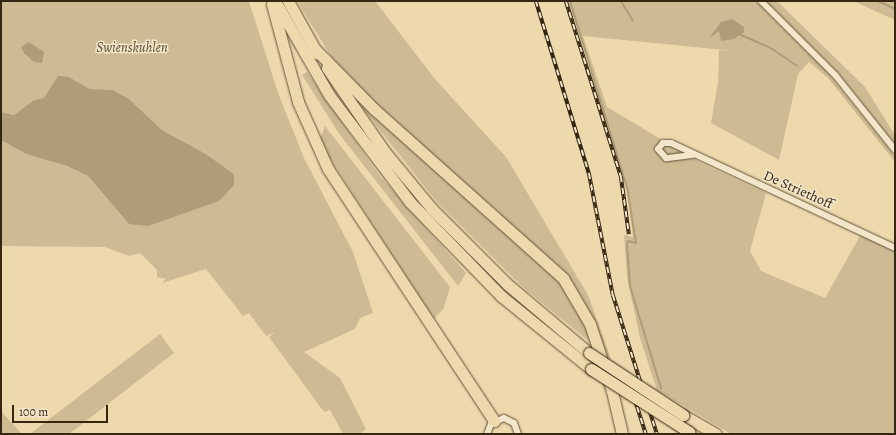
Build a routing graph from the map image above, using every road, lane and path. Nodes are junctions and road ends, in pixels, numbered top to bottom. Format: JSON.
{"nodes":[{"id":1,"x":272,"y":1,"type":"edge"},
{"id":2,"x":275,"y":1,"type":"edge"},
{"id":3,"x":288,"y":1,"type":"edge"},
{"id":4,"x":761,"y":1,"type":"edge"},
{"id":5,"x":314,"y":48,"type":"junction"},
{"id":6,"x":895,"y":150,"type":"edge"},
{"id":7,"x":692,"y":155,"type":"junction"},
{"id":8,"x":895,"y":248,"type":"edge"},
{"id":9,"x":494,"y":421,"type":"junction"},
{"id":10,"x":690,"y":433,"type":"edge"},
{"id":11,"x":487,"y":434,"type":"edge"},
{"id":12,"x":518,"y":434,"type":"edge"},
{"id":13,"x":622,"y":434,"type":"edge"},
{"id":14,"x":716,"y":434,"type":"edge"}],
"edges":[{"from":1,"to":9,"type":"highway"},
{"from":2,"to":10,"type":"highway","bridge":true},
{"from":3,"to":5,"type":"highway"},
{"from":4,"to":6,"type":"street"},
{"from":5,"to":13,"type":"highway"},
{"from":5,"to":14,"type":"highway","bridge":true},
{"from":7,"to":7,"type":"street","name":"De Striethoff"},
{"from":7,"to":8,"type":"street","name":"De Striethoff"},
{"from":9,"to":11,"type":"street"},
{"from":9,"to":12,"type":"street"}]}
